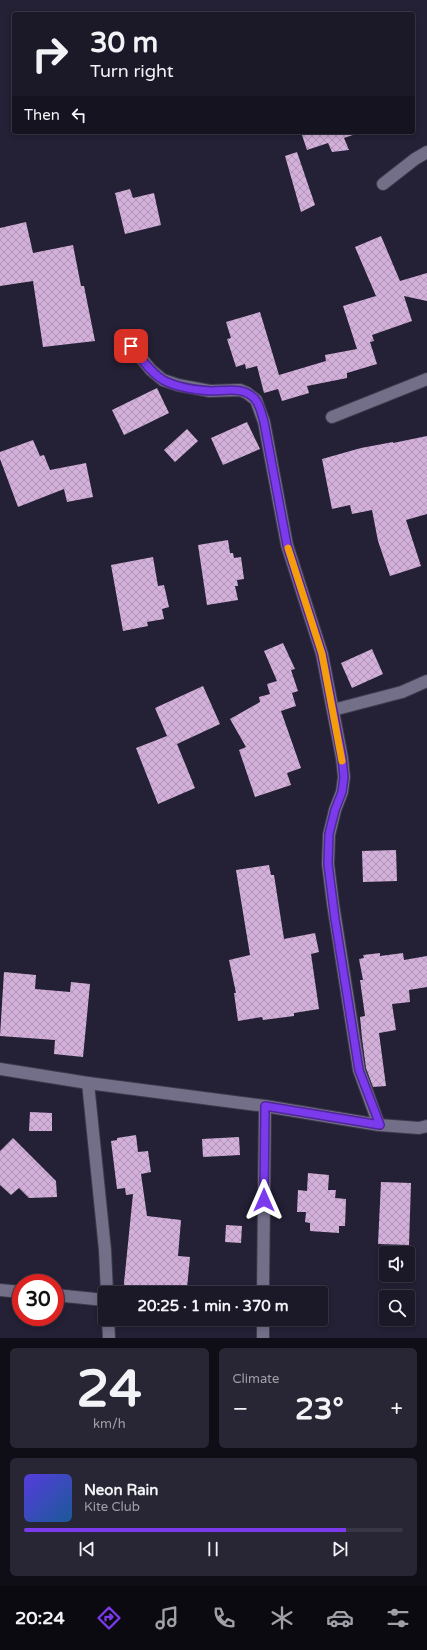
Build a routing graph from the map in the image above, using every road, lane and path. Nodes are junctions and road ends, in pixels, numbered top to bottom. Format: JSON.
{"nodes":[{"id":1,"x":427,"y":152,"type":"edge"},
{"id":2,"x":383,"y":184,"type":"dead end"},
{"id":3,"x":131,"y":346,"type":"dead end"},
{"id":4,"x":427,"y":379,"type":"edge"},
{"id":5,"x":332,"y":417,"type":"dead end"},
{"id":6,"x":427,"y":682,"type":"edge"},
{"id":7,"x":333,"y":710,"type":"junction"},
{"id":8,"x":0,"y":1069,"type":"edge"},
{"id":9,"x":88,"y":1083,"type":"junction"},
{"id":10,"x":265,"y":1106,"type":"junction"},
{"id":11,"x":380,"y":1125,"type":"junction"},
{"id":12,"x":427,"y":1126,"type":"edge"},
{"id":13,"x":107,"y":1286,"type":"edge"},
{"id":14,"x":264,"y":1286,"type":"edge"},
{"id":15,"x":0,"y":1290,"type":"edge"},
{"id":16,"x":12,"y":1291,"type":"edge"},
{"id":17,"x":64,"y":1296,"type":"edge"},
{"id":18,"x":98,"y":1299,"type":"edge"},
{"id":19,"x":108,"y":1326,"type":"edge"},
{"id":20,"x":263,"y":1326,"type":"edge"},
{"id":21,"x":109,"y":1338,"type":"edge"},
{"id":22,"x":263,"y":1338,"type":"edge"}],
"edges":[{"from":1,"to":2,"type":"street"},
{"from":3,"to":7,"type":"street"},
{"from":4,"to":5,"type":"street"},
{"from":6,"to":7,"type":"street"},
{"from":7,"to":11,"type":"street"},
{"from":8,"to":9,"type":"street"},
{"from":9,"to":10,"type":"street"},
{"from":9,"to":13,"type":"street"},
{"from":10,"to":11,"type":"street"},
{"from":10,"to":14,"type":"street"},
{"from":11,"to":12,"type":"street"},
{"from":15,"to":16,"type":"street"},
{"from":17,"to":18,"type":"street"},
{"from":19,"to":21,"type":"street"},
{"from":20,"to":22,"type":"street"}]}
